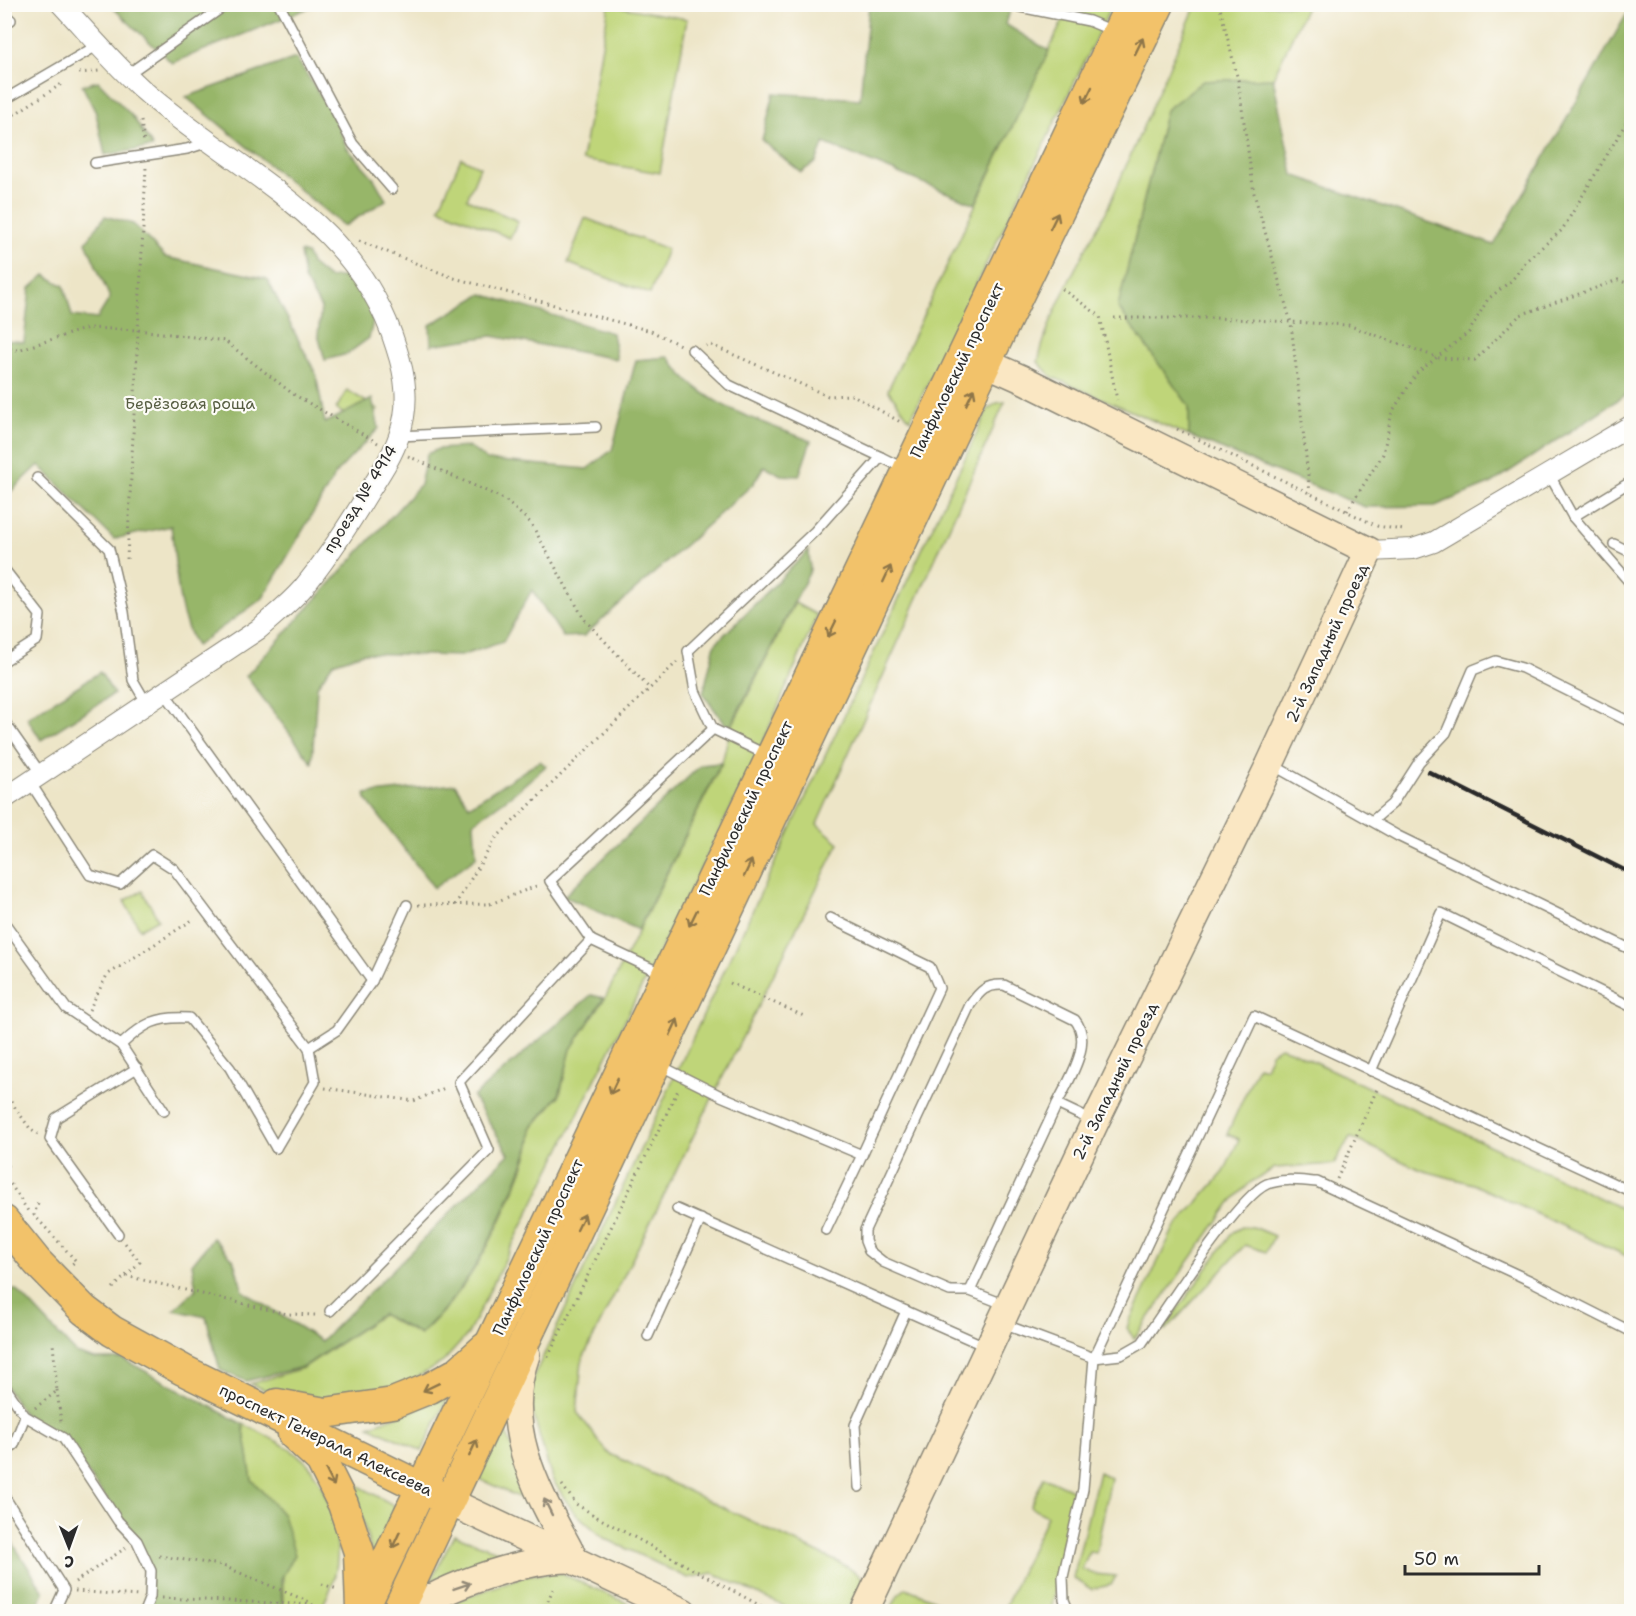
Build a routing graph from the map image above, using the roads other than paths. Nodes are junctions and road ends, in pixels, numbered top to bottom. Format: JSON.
{"nodes":[{"id":1,"x":61,"y":4,"type":"edge"},
{"id":2,"x":227,"y":4,"type":"edge"},
{"id":3,"x":279,"y":4,"type":"edge"},
{"id":4,"x":1005,"y":4,"type":"edge"},
{"id":5,"x":1131,"y":4,"type":"edge"},
{"id":6,"x":1159,"y":4,"type":"edge"},
{"id":7,"x":1118,"y":33,"type":"junction"},
{"id":8,"x":98,"y":45,"type":"junction"},
{"id":9,"x":128,"y":74,"type":"junction"},
{"id":10,"x":4,"y":100,"type":"edge"},
{"id":11,"x":211,"y":141,"type":"junction"},
{"id":12,"x":95,"y":163,"type":"dead end"},
{"id":13,"x":392,"y":189,"type":"dead end"},
{"id":14,"x":692,"y":350,"type":"road end"},
{"id":15,"x":976,"y":359,"type":"junction"},
{"id":16,"x":1632,"y":425,"type":"edge"},
{"id":17,"x":596,"y":427,"type":"dead end"},
{"id":18,"x":395,"y":445,"type":"junction"},
{"id":19,"x":881,"y":457,"type":"junction"},
{"id":20,"x":908,"y":471,"type":"junction"},
{"id":21,"x":1549,"y":474,"type":"junction"},
{"id":22,"x":37,"y":478,"type":"dead end"},
{"id":23,"x":1632,"y":481,"type":"edge"},
{"id":24,"x":1573,"y":517,"type":"junction"},
{"id":25,"x":1614,"y":544,"type":"dead end"},
{"id":26,"x":1369,"y":551,"type":"junction"},
{"id":27,"x":1632,"y":553,"type":"edge"},
{"id":28,"x":4,"y":569,"type":"edge"},
{"id":29,"x":1632,"y":585,"type":"edge"},
{"id":30,"x":4,"y":661,"type":"edge"},
{"id":31,"x":164,"y":692,"type":"junction"},
{"id":32,"x":147,"y":704,"type":"junction"},
{"id":33,"x":4,"y":721,"type":"edge"},
{"id":34,"x":1632,"y":723,"type":"edge"},
{"id":35,"x":713,"y":729,"type":"junction"},
{"id":36,"x":771,"y":756,"type":"junction"},
{"id":37,"x":1270,"y":764,"type":"junction"},
{"id":38,"x":35,"y":778,"type":"junction"},
{"id":39,"x":4,"y":799,"type":"edge"},
{"id":40,"x":1372,"y":821,"type":"junction"},
{"id":41,"x":407,"y":905,"type":"road end"},
{"id":42,"x":830,"y":918,"type":"dead end"},
{"id":43,"x":4,"y":922,"type":"edge"},
{"id":44,"x":591,"y":940,"type":"junction"},
{"id":45,"x":1632,"y":950,"type":"edge"},
{"id":46,"x":666,"y":976,"type":"junction"},
{"id":47,"x":372,"y":981,"type":"junction"},
{"id":48,"x":1632,"y":1007,"type":"edge"},
{"id":49,"x":121,"y":1044,"type":"junction"},
{"id":50,"x":309,"y":1048,"type":"junction"},
{"id":51,"x":657,"y":1064,"type":"junction"},
{"id":52,"x":137,"y":1068,"type":"junction"},
{"id":53,"x":1371,"y":1071,"type":"junction"},
{"id":54,"x":1057,"y":1104,"type":"junction"},
{"id":55,"x":164,"y":1111,"type":"dead end"},
{"id":56,"x":1095,"y":1122,"type":"junction"},
{"id":57,"x":862,"y":1155,"type":"junction"},
{"id":58,"x":1630,"y":1188,"type":"edge"},
{"id":59,"x":677,"y":1209,"type":"dead end"},
{"id":60,"x":701,"y":1219,"type":"junction"},
{"id":61,"x":4,"y":1221,"type":"edge"},
{"id":62,"x":826,"y":1230,"type":"dead end"},
{"id":63,"x":118,"y":1234,"type":"road end"},
{"id":64,"x":556,"y":1274,"type":"junction"},
{"id":65,"x":970,"y":1291,"type":"junction"},
{"id":66,"x":330,"y":1311,"type":"road end"},
{"id":67,"x":906,"y":1311,"type":"junction"},
{"id":68,"x":1005,"y":1314,"type":"junction"},
{"id":69,"x":1632,"y":1332,"type":"edge"},
{"id":70,"x":648,"y":1336,"type":"dead end"},
{"id":71,"x":495,"y":1340,"type":"junction"},
{"id":72,"x":989,"y":1348,"type":"junction"},
{"id":73,"x":1094,"y":1358,"type":"junction"},
{"id":74,"x":4,"y":1385,"type":"edge"},
{"id":75,"x":242,"y":1398,"type":"junction"},
{"id":76,"x":25,"y":1416,"type":"junction"},
{"id":77,"x":4,"y":1450,"type":"edge"},
{"id":78,"x":421,"y":1487,"type":"junction"},
{"id":79,"x":858,"y":1487,"type":"dead end"},
{"id":80,"x":4,"y":1496,"type":"edge"},
{"id":81,"x":448,"y":1501,"type":"junction"},
{"id":82,"x":574,"y":1559,"type":"junction"},
{"id":83,"x":355,"y":1604,"type":"edge"},
{"id":84,"x":54,"y":1611,"type":"edge"},
{"id":85,"x":144,"y":1611,"type":"edge"},
{"id":86,"x":397,"y":1611,"type":"edge"},
{"id":87,"x":410,"y":1611,"type":"edge"},
{"id":88,"x":680,"y":1611,"type":"edge"},
{"id":89,"x":864,"y":1611,"type":"edge"},
{"id":90,"x":1070,"y":1611,"type":"edge"}],
"edges":[{"from":1,"to":8,"type":"street","name":"проезд № 4914"},
{"from":2,"to":9,"type":"lane"},
{"from":3,"to":13,"type":"lane"},
{"from":4,"to":7,"type":"lane"},
{"from":5,"to":7,"type":"main road","name":"Панфиловский проспект"},
{"from":15,"to":6,"type":"main road","name":"Панфиловский проспект","one_way":true},
{"from":7,"to":15,"type":"main road","name":"Панфиловский проспект","one_way":true},
{"from":8,"to":9,"type":"street","name":"проезд № 4914"},
{"from":8,"to":10,"type":"lane"},
{"from":9,"to":11,"type":"street","name":"проезд № 4914"},
{"from":11,"to":12,"type":"lane"},
{"from":11,"to":18,"type":"street","name":"проезд № 4914"},
{"from":14,"to":19,"type":"lane"},
{"from":15,"to":20,"type":"main road","name":"Панфиловский проспект"},
{"from":15,"to":26,"type":"street","name":"2-й Западный проезд"},
{"from":51,"to":15,"type":"main road","name":"Панфиловский проспект","one_way":true},
{"from":16,"to":21,"type":"street","name":"2-й Западный проезд"},
{"from":17,"to":18,"type":"lane"},
{"from":18,"to":31,"type":"street","name":"проезд № 4914"},
{"from":19,"to":20,"type":"lane"},
{"from":19,"to":35,"type":"lane"},
{"from":20,"to":36,"type":"main road","name":"Панфиловский проспект","one_way":true},
{"from":21,"to":24,"type":"lane"},
{"from":21,"to":26,"type":"street","name":"2-й Западный проезд"},
{"from":22,"to":32,"type":"lane"},
{"from":23,"to":24,"type":"lane"},
{"from":24,"to":29,"type":"lane"},
{"from":25,"to":27,"type":"lane"},
{"from":26,"to":37,"type":"street","name":"2-й Западный проезд"},
{"from":28,"to":30,"type":"lane"},
{"from":31,"to":32,"type":"street","name":"проезд № 4914"},
{"from":31,"to":47,"type":"lane"},
{"from":32,"to":38,"type":"street","name":"проезд № 4914"},
{"from":33,"to":38,"type":"lane"},
{"from":34,"to":40,"type":"lane"},
{"from":35,"to":36,"type":"lane"},
{"from":35,"to":44,"type":"lane"},
{"from":36,"to":46,"type":"main road","name":"Панфиловский проспект","one_way":true},
{"from":37,"to":40,"type":"lane"},
{"from":37,"to":56,"type":"street","name":"2-й Западный проезд"},
{"from":38,"to":39,"type":"street","name":"проезд № 4914"},
{"from":38,"to":50,"type":"lane"},
{"from":40,"to":45,"type":"lane"},
{"from":41,"to":47,"type":"lane"},
{"from":42,"to":57,"type":"lane"},
{"from":43,"to":49,"type":"lane"},
{"from":44,"to":46,"type":"lane"},
{"from":44,"to":66,"type":"lane"},
{"from":46,"to":71,"type":"main road","name":"Панфиловский проспект","one_way":true},
{"from":47,"to":50,"type":"lane"},
{"from":48,"to":53,"type":"lane"},
{"from":49,"to":50,"type":"lane"},
{"from":49,"to":52,"type":"lane"},
{"from":51,"to":57,"type":"lane"},
{"from":64,"to":51,"type":"main road","name":"Панфиловский проспект","one_way":true},
{"from":52,"to":55,"type":"lane"},
{"from":52,"to":63,"type":"lane"},
{"from":53,"to":58,"type":"lane"},
{"from":53,"to":73,"type":"lane"},
{"from":54,"to":56,"type":"lane"},
{"from":54,"to":65,"type":"lane"},
{"from":54,"to":65,"type":"lane"},
{"from":56,"to":68,"type":"street","name":"2-й Западный проезд"},
{"from":57,"to":62,"type":"lane"},
{"from":59,"to":60,"type":"lane"},
{"from":60,"to":67,"type":"lane"},
{"from":60,"to":70,"type":"lane"},
{"from":61,"to":75,"type":"main road","name":"проспект Генерала Алексеева"},
{"from":81,"to":64,"type":"main road","name":"Панфиловский проспект","one_way":true},
{"from":82,"to":64,"type":"street","one_way":true},
{"from":65,"to":68,"type":"lane"},
{"from":67,"to":72,"type":"lane"},
{"from":67,"to":79,"type":"lane"},
{"from":68,"to":72,"type":"street","name":"2-й Западный проезд"},
{"from":68,"to":73,"type":"lane"},
{"from":69,"to":73,"type":"lane"},
{"from":71,"to":75,"type":"main road","one_way":true},
{"from":71,"to":78,"type":"main road","name":"Панфиловский проспект"},
{"from":72,"to":89,"type":"street","name":"2-й Западный проезд"},
{"from":73,"to":90,"type":"lane"},
{"from":74,"to":76,"type":"lane"},
{"from":75,"to":78,"type":"main road","name":"проспект Генерала Алексеева"},
{"from":75,"to":83,"type":"main road","one_way":true},
{"from":76,"to":77,"type":"lane"},
{"from":76,"to":85,"type":"lane"},
{"from":78,"to":81,"type":"main road","name":"проспект Генерала Алексеева"},
{"from":78,"to":83,"type":"main road","name":"Панфиловский проспект","one_way":true},
{"from":80,"to":84,"type":"lane"},
{"from":81,"to":82,"type":"street","name":"проспект Генерала Алексеева"},
{"from":81,"to":86,"type":"main road","name":"Панфиловский проспект"},
{"from":87,"to":82,"type":"street","one_way":true},
{"from":82,"to":88,"type":"street","name":"проспект Генерала Алексеева"}]}
